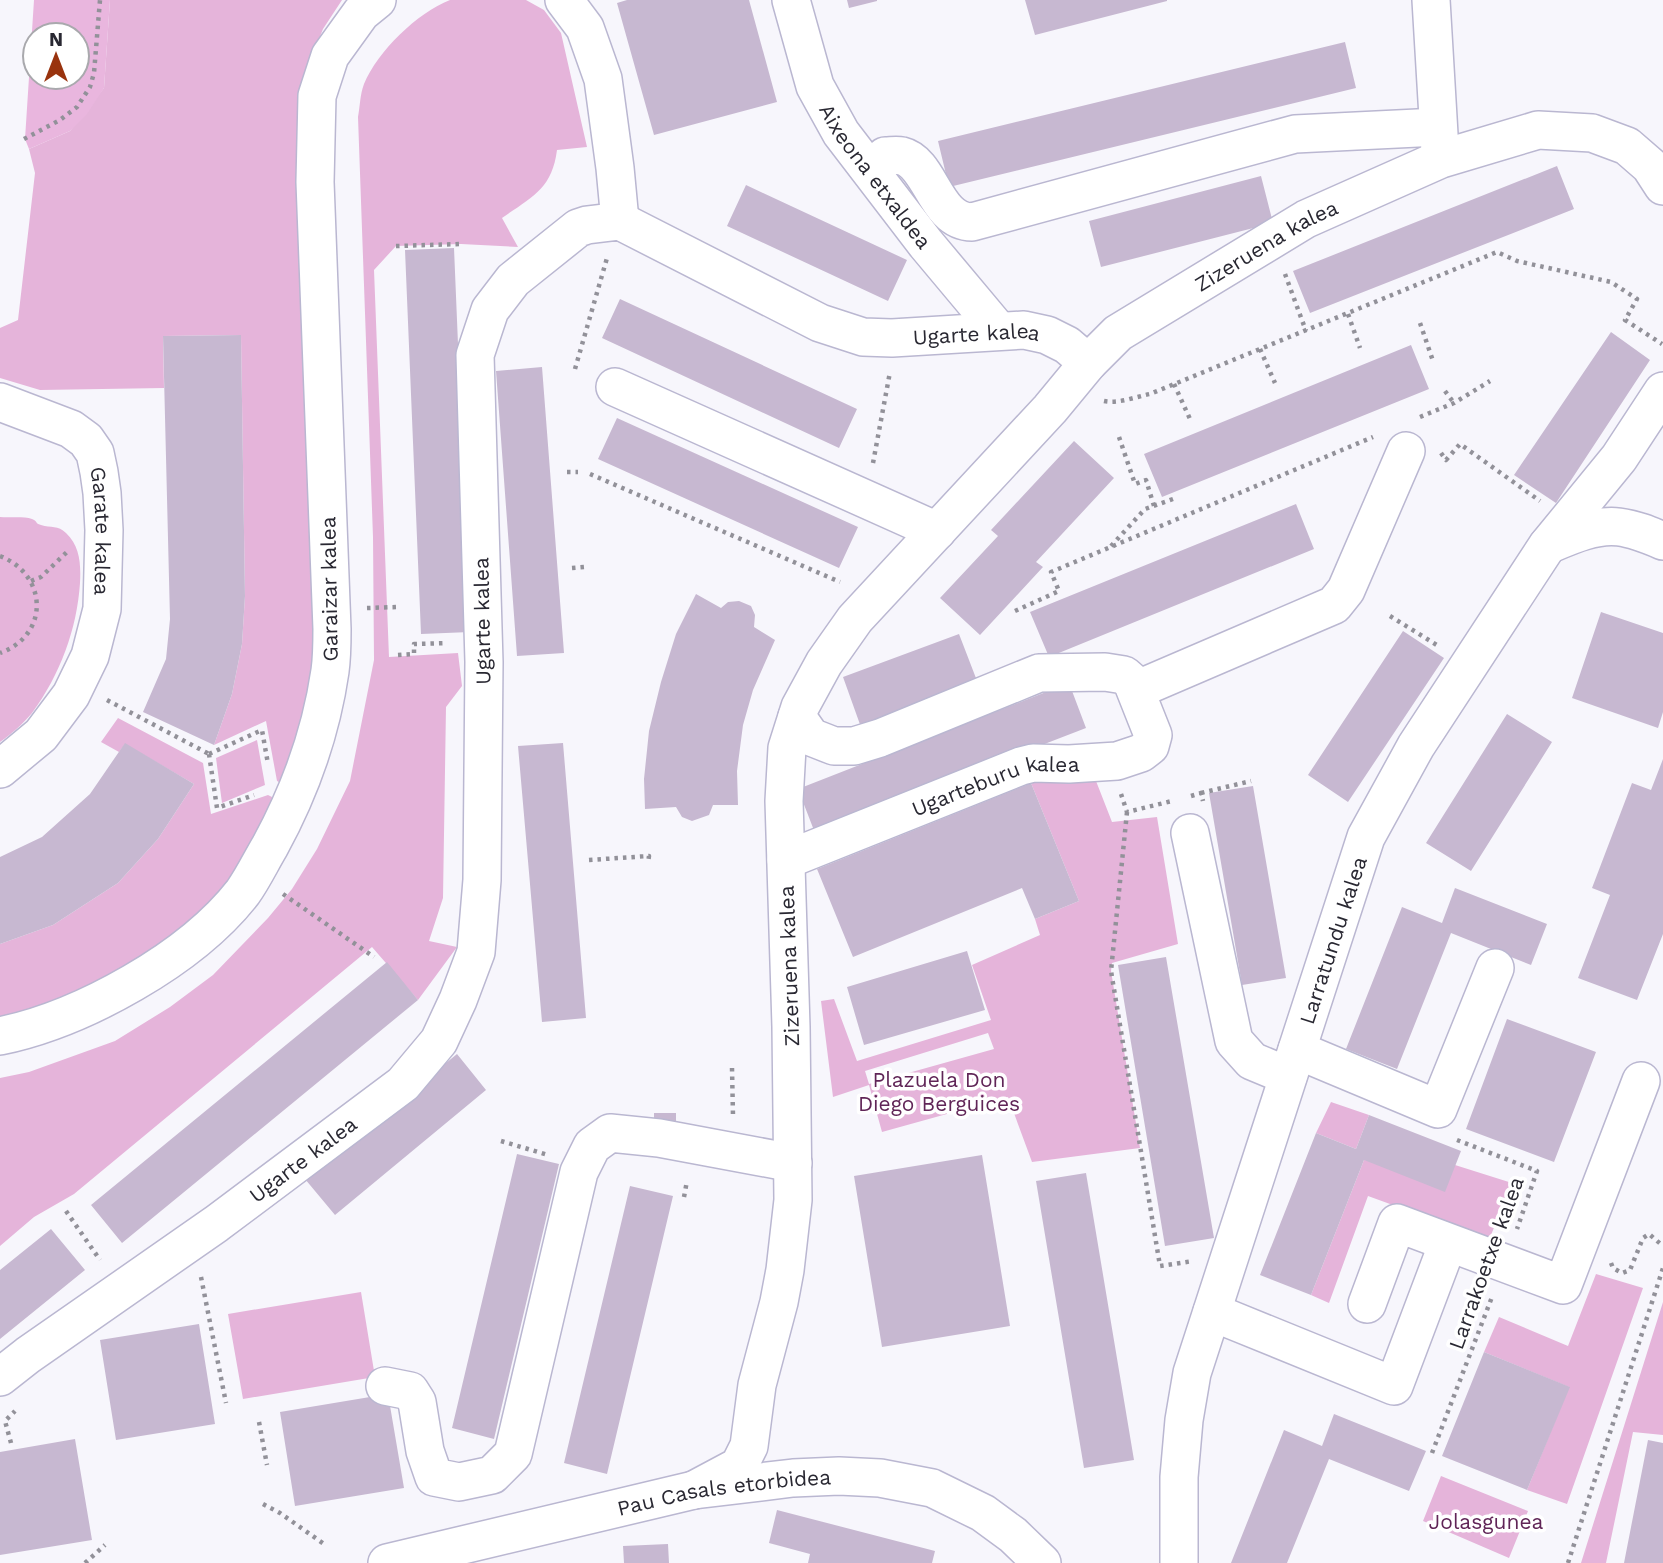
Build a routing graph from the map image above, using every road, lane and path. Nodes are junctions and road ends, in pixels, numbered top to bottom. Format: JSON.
{"nodes":[{"id":1,"x":100,"y":0,"type":"edge"},
{"id":2,"x":377,"y":0,"type":"edge"},
{"id":3,"x":564,"y":0,"type":"edge"},
{"id":4,"x":791,"y":0,"type":"edge"},
{"id":5,"x":1431,"y":0,"type":"edge"},
{"id":6,"x":24,"y":139,"type":"dead end"},
{"id":7,"x":1439,"y":143,"type":"junction"},
{"id":8,"x":885,"y":156,"type":"dead end"},
{"id":9,"x":1663,"y":186,"type":"edge"},
{"id":10,"x":620,"y":220,"type":"junction"},
{"id":11,"x":461,"y":244,"type":"dead end"},
{"id":12,"x":396,"y":246,"type":"dead end"},
{"id":13,"x":607,"y":257,"type":"dead end"},
{"id":14,"x":1284,"y":271,"type":"dead end"},
{"id":15,"x":1348,"y":314,"type":"junction"},
{"id":16,"x":1420,"y":323,"type":"dead end"},
{"id":17,"x":998,"y":330,"type":"junction"},
{"id":18,"x":1306,"y":331,"type":"junction"},
{"id":19,"x":1662,"y":344,"type":"edge"},
{"id":20,"x":1360,"y":348,"type":"dead end"},
{"id":21,"x":1260,"y":349,"type":"junction"},
{"id":22,"x":1433,"y":361,"type":"dead end"},
{"id":23,"x":575,"y":369,"type":"dead end"},
{"id":24,"x":891,"y":372,"type":"dead end"},
{"id":25,"x":1093,"y":380,"type":"junction"},
{"id":26,"x":1490,"y":381,"type":"dead end"},
{"id":27,"x":1275,"y":383,"type":"dead end"},
{"id":28,"x":1174,"y":384,"type":"junction"},
{"id":29,"x":615,"y":387,"type":"dead end"},
{"id":30,"x":1445,"y":391,"type":"dead end"},
{"id":31,"x":1663,"y":391,"type":"edge"},
{"id":32,"x":0,"y":401,"type":"edge"},
{"id":33,"x":1454,"y":403,"type":"junction"},
{"id":34,"x":1420,"y":418,"type":"dead end"},
{"id":35,"x":1190,"y":419,"type":"dead end"},
{"id":36,"x":1119,"y":437,"type":"dead end"},
{"id":37,"x":1409,"y":445,"type":"junction"},
{"id":38,"x":1619,"y":458,"type":"junction"},
{"id":39,"x":873,"y":466,"type":"dead end"},
{"id":40,"x":566,"y":472,"type":"dead end"},
{"id":41,"x":578,"y":472,"type":"dead end"},
{"id":42,"x":590,"y":474,"type":"dead end"},
{"id":43,"x":1173,"y":499,"type":"dead end"},
{"id":44,"x":1154,"y":506,"type":"junction"},
{"id":45,"x":1547,"y":506,"type":"dead end"},
{"id":46,"x":1617,"y":527,"type":"junction"},
{"id":47,"x":937,"y":531,"type":"junction"},
{"id":48,"x":74,"y":541,"type":"dead end"},
{"id":49,"x":1663,"y":541,"type":"edge"},
{"id":50,"x":1547,"y":546,"type":"junction"},
{"id":51,"x":1110,"y":547,"type":"junction"},
{"id":52,"x":0,"y":556,"type":"edge"},
{"id":53,"x":584,"y":567,"type":"dead end"},
{"id":54,"x":572,"y":569,"type":"dead end"},
{"id":55,"x":31,"y":581,"type":"junction"},
{"id":56,"x":842,"y":582,"type":"dead end"},
{"id":57,"x":1015,"y":611,"type":"dead end"},
{"id":58,"x":1390,"y":616,"type":"dead end"},
{"id":59,"x":450,"y":643,"type":"dead end"},
{"id":60,"x":1445,"y":650,"type":"dead end"},
{"id":61,"x":0,"y":653,"type":"edge"},
{"id":62,"x":398,"y":655,"type":"dead end"},
{"id":63,"x":77,"y":684,"type":"junction"},
{"id":64,"x":1136,"y":690,"type":"junction"},
{"id":65,"x":797,"y":717,"type":"junction"},
{"id":66,"x":209,"y":754,"type":"junction"},
{"id":67,"x":268,"y":766,"type":"dead end"},
{"id":68,"x":0,"y":769,"type":"edge"},
{"id":69,"x":1251,"y":781,"type":"dead end"},
{"id":70,"x":261,"y":793,"type":"dead end"},
{"id":71,"x":1201,"y":793,"type":"dead end"},
{"id":72,"x":1127,"y":811,"type":"dead end"},
{"id":73,"x":1190,"y":832,"type":"dead end"},
{"id":74,"x":589,"y":860,"type":"dead end"},
{"id":75,"x":786,"y":860,"type":"junction"},
{"id":76,"x":648,"y":863,"type":"dead end"},
{"id":77,"x":254,"y":873,"type":"junction"},
{"id":78,"x":374,"y":957,"type":"dead end"},
{"id":79,"x":1495,"y":968,"type":"dead end"},
{"id":80,"x":0,"y":1036,"type":"edge"},
{"id":81,"x":1293,"y":1063,"type":"junction"},
{"id":82,"x":732,"y":1068,"type":"dead end"},
{"id":83,"x":1641,"y":1081,"type":"dead end"},
{"id":84,"x":733,"y":1128,"type":"dead end"},
{"id":85,"x":1452,"y":1138,"type":"dead end"},
{"id":86,"x":501,"y":1141,"type":"dead end"},
{"id":87,"x":793,"y":1163,"type":"junction"},
{"id":88,"x":583,"y":1165,"type":"junction"},
{"id":89,"x":66,"y":1211,"type":"dead end"},
{"id":90,"x":193,"y":1239,"type":"junction"},
{"id":91,"x":1448,"y":1243,"type":"junction"},
{"id":92,"x":1663,"y":1246,"type":"edge"},
{"id":93,"x":1230,"y":1254,"type":"junction"},
{"id":94,"x":1610,"y":1261,"type":"dead end"},
{"id":95,"x":1505,"y":1264,"type":"junction"},
{"id":96,"x":1663,"y":1268,"type":"edge"},
{"id":97,"x":121,"y":1289,"type":"junction"},
{"id":98,"x":1367,"y":1304,"type":"dead end"},
{"id":99,"x":1212,"y":1312,"type":"junction"},
{"id":100,"x":0,"y":1377,"type":"edge"},
{"id":101,"x":385,"y":1386,"type":"dead end"},
{"id":102,"x":226,"y":1403,"type":"dead end"},
{"id":103,"x":259,"y":1422,"type":"dead end"},
{"id":104,"x":749,"y":1446,"type":"junction"},
{"id":105,"x":1432,"y":1453,"type":"dead end"},
{"id":106,"x":267,"y":1465,"type":"dead end"},
{"id":107,"x":793,"y":1478,"type":"junction"},
{"id":108,"x":694,"y":1490,"type":"junction"},
{"id":109,"x":263,"y":1504,"type":"dead end"},
{"id":110,"x":324,"y":1544,"type":"dead end"},
{"id":111,"x":105,"y":1545,"type":"dead end"},
{"id":112,"x":85,"y":1563,"type":"edge"},
{"id":113,"x":387,"y":1563,"type":"edge"},
{"id":114,"x":1042,"y":1563,"type":"edge"},
{"id":115,"x":1180,"y":1563,"type":"edge"},
{"id":116,"x":1568,"y":1563,"type":"edge"}],
"edges":[{"from":1,"to":6,"type":"path"},
{"from":2,"to":77,"type":"street","name":"Garaizar kalea"},
{"from":3,"to":10,"type":"street"},
{"from":4,"to":17,"type":"street","name":"Aixeona etxaldea"},
{"from":5,"to":7,"type":"street"},
{"from":7,"to":8,"type":"street"},
{"from":7,"to":9,"type":"street","name":"Zizeruena kalea"},
{"from":7,"to":25,"type":"street","name":"Zizeruena kalea"},
{"from":10,"to":17,"type":"street","name":"Ugarte kalea"},
{"from":10,"to":90,"type":"street","name":"Ugarte kalea"},
{"from":11,"to":12,"type":"path"},
{"from":13,"to":23,"type":"path"},
{"from":14,"to":18,"type":"path"},
{"from":15,"to":18,"type":"path"},
{"from":15,"to":19,"type":"path"},
{"from":15,"to":20,"type":"path"},
{"from":16,"to":22,"type":"path"},
{"from":17,"to":25,"type":"street","name":"Ugarte kalea"},
{"from":18,"to":21,"type":"path"},
{"from":21,"to":27,"type":"path"},
{"from":21,"to":28,"type":"path"},
{"from":24,"to":39,"type":"path"},
{"from":25,"to":28,"type":"path"},
{"from":25,"to":47,"type":"street","name":"Zizeruena kalea"},
{"from":26,"to":33,"type":"path"},
{"from":28,"to":35,"type":"path"},
{"from":29,"to":47,"type":"street"},
{"from":30,"to":33,"type":"path"},
{"from":31,"to":38,"type":"street","name":"Larratundu kalea"},
{"from":32,"to":63,"type":"street","name":"Garate kalea"},
{"from":33,"to":34,"type":"path"},
{"from":36,"to":44,"type":"path"},
{"from":37,"to":45,"type":"path"},
{"from":37,"to":51,"type":"path"},
{"from":37,"to":64,"type":"street"},
{"from":38,"to":46,"type":"street"},
{"from":38,"to":50,"type":"street","name":"Larratundu kalea"},
{"from":40,"to":41,"type":"path"},
{"from":42,"to":56,"type":"path"},
{"from":43,"to":44,"type":"path"},
{"from":44,"to":51,"type":"path"},
{"from":46,"to":49,"type":"street"},
{"from":46,"to":50,"type":"street"},
{"from":47,"to":65,"type":"street","name":"Zizeruena kalea"},
{"from":48,"to":55,"type":"path"},
{"from":50,"to":81,"type":"street","name":"Larratundu kalea"},
{"from":51,"to":57,"type":"path"},
{"from":52,"to":55,"type":"path"},
{"from":53,"to":54,"type":"path"},
{"from":55,"to":61,"type":"path"},
{"from":58,"to":60,"type":"path"},
{"from":59,"to":62,"type":"path"},
{"from":63,"to":66,"type":"path"},
{"from":63,"to":68,"type":"street","name":"Garate kalea"},
{"from":64,"to":65,"type":"street"},
{"from":64,"to":75,"type":"street","name":"Ugarteburu kalea"},
{"from":65,"to":75,"type":"street","name":"Zizeruena kalea"},
{"from":66,"to":67,"type":"path"},
{"from":66,"to":70,"type":"path"},
{"from":69,"to":71,"type":"path"},
{"from":72,"to":93,"type":"path"},
{"from":73,"to":81,"type":"street"},
{"from":74,"to":76,"type":"path"},
{"from":75,"to":87,"type":"street","name":"Zizeruena kalea"},
{"from":77,"to":78,"type":"path"},
{"from":77,"to":80,"type":"street","name":"Garaizar kalea"},
{"from":79,"to":81,"type":"street"},
{"from":81,"to":93,"type":"street","name":"Larratundu kalea"},
{"from":82,"to":84,"type":"path"},
{"from":83,"to":95,"type":"street"},
{"from":85,"to":95,"type":"path","name":"Larrakoetxe kalea"},
{"from":86,"to":88,"type":"path"},
{"from":87,"to":88,"type":"street"},
{"from":87,"to":104,"type":"street","name":"Zizeruena kalea"},
{"from":88,"to":101,"type":"street"},
{"from":89,"to":97,"type":"path"},
{"from":90,"to":97,"type":"street","name":"Ugarte kalea"},
{"from":90,"to":102,"type":"path"},
{"from":91,"to":95,"type":"street"},
{"from":91,"to":98,"type":"street"},
{"from":91,"to":99,"type":"street"},
{"from":92,"to":94,"type":"path"},
{"from":93,"to":99,"type":"street","name":"Larratundu kalea"},
{"from":95,"to":105,"type":"path","name":"Larrakoetxe kalea"},
{"from":96,"to":116,"type":"path"},
{"from":97,"to":100,"type":"street","name":"Ugarte kalea"},
{"from":99,"to":115,"type":"street","name":"Larratundu kalea"},
{"from":103,"to":106,"type":"path"},
{"from":104,"to":107,"type":"street"},
{"from":104,"to":108,"type":"street"},
{"from":107,"to":108,"type":"street","name":"Pau Casals etorbidea"},
{"from":107,"to":114,"type":"street","name":"Pau Casals etorbidea"},
{"from":108,"to":113,"type":"street","name":"Pau Casals etorbidea"},
{"from":109,"to":110,"type":"path"},
{"from":111,"to":112,"type":"path"}]}
